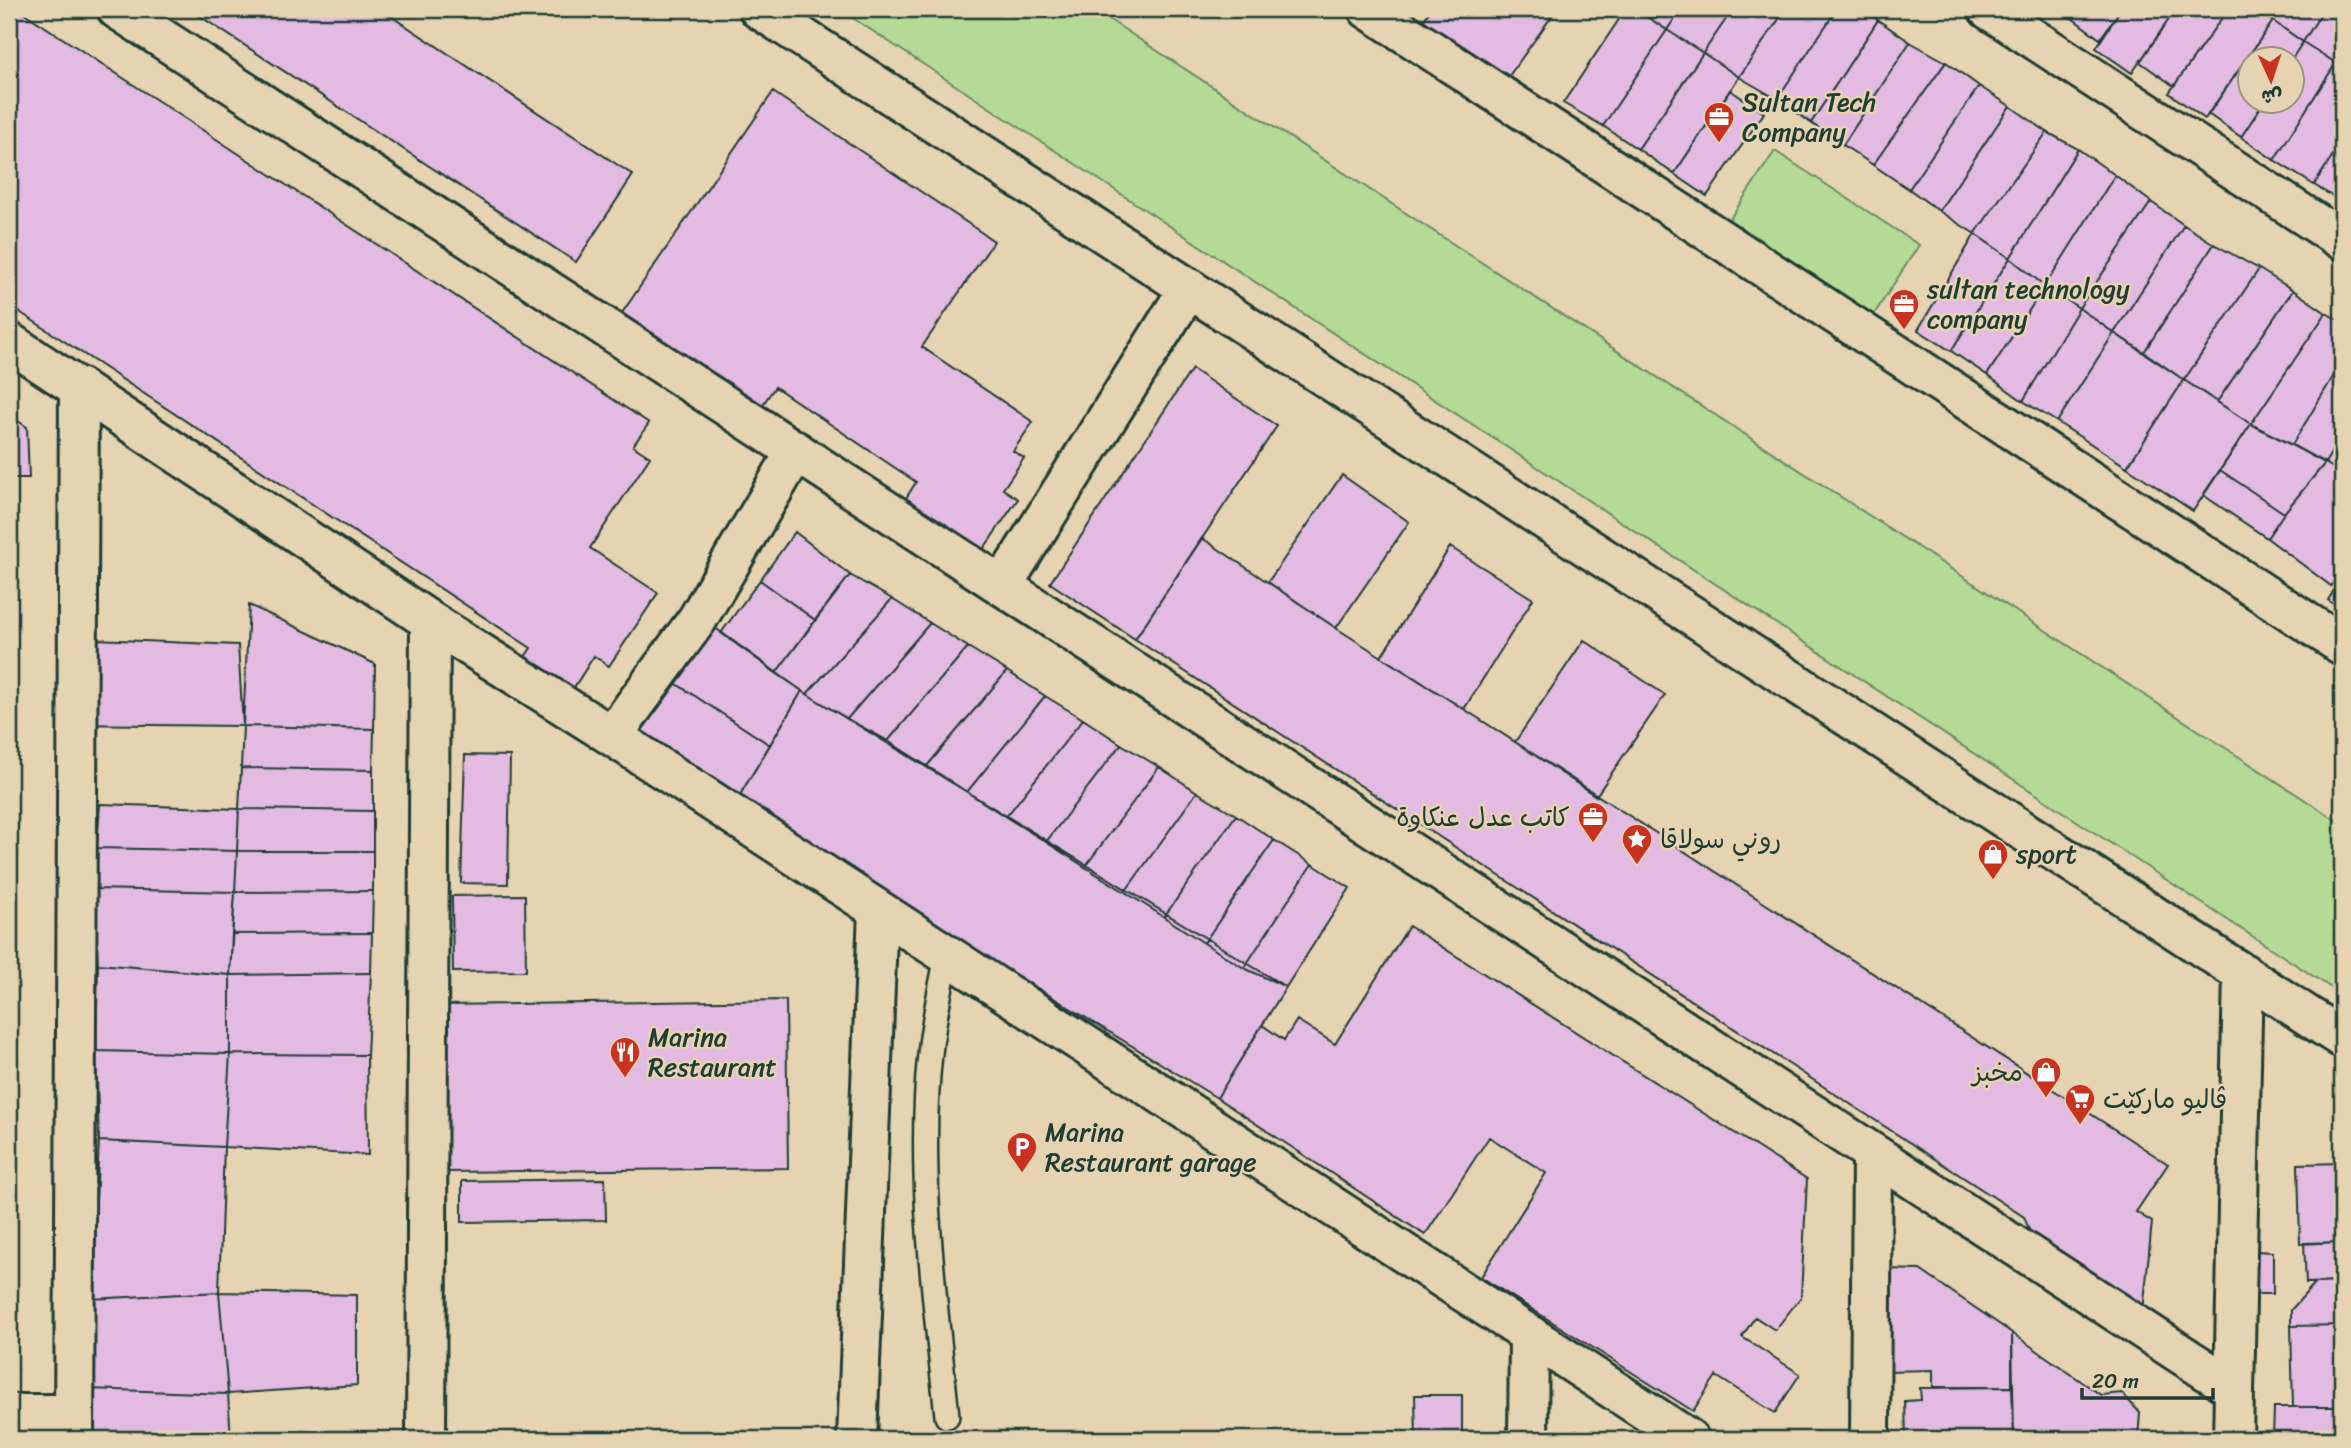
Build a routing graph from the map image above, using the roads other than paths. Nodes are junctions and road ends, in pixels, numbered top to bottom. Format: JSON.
{"nodes":[{"id":1,"x":117,"y":9,"type":"edge"},
{"id":2,"x":759,"y":9,"type":"edge"},
{"id":3,"x":1988,"y":9,"type":"edge"},
{"id":4,"x":1373,"y":10,"type":"edge"},
{"id":5,"x":2342,"y":240,"type":"edge"},
{"id":6,"x":1189,"y":288,"type":"junction"},
{"id":7,"x":9,"y":342,"type":"edge"},
{"id":8,"x":79,"y":387,"type":"junction"},
{"id":9,"x":796,"y":451,"type":"junction"},
{"id":10,"x":1002,"y":586,"type":"junction"},
{"id":11,"x":430,"y":621,"type":"junction"},
{"id":12,"x":2342,"y":645,"type":"edge"},
{"id":13,"x":612,"y":736,"type":"junction"},
{"id":14,"x":878,"y":910,"type":"junction"},
{"id":15,"x":947,"y":955,"type":"junction"},
{"id":16,"x":2243,"y":973,"type":"junction"},
{"id":17,"x":2342,"y":1038,"type":"edge"},
{"id":18,"x":1872,"y":1153,"type":"junction"},
{"id":19,"x":1529,"y":1334,"type":"junction"},
{"id":20,"x":2233,"y":1388,"type":"junction"},
{"id":21,"x":9,"y":1414,"type":"edge"},
{"id":22,"x":947,"y":1416,"type":"dead end"},
{"id":23,"x":74,"y":1427,"type":"edge"},
{"id":24,"x":426,"y":1439,"type":"edge"},
{"id":25,"x":857,"y":1439,"type":"edge"},
{"id":26,"x":1528,"y":1439,"type":"edge"},
{"id":27,"x":1689,"y":1439,"type":"edge"},
{"id":28,"x":1870,"y":1439,"type":"edge"},
{"id":29,"x":2232,"y":1439,"type":"edge"}],
"edges":[{"from":1,"to":9,"type":"street"},
{"from":2,"to":6,"type":"street"},
{"from":3,"to":5,"type":"street"},
{"from":4,"to":12,"type":"street"},
{"from":6,"to":10,"type":"street"},
{"from":6,"to":16,"type":"street"},
{"from":7,"to":8,"type":"street"},
{"from":8,"to":11,"type":"street"},
{"from":8,"to":23,"type":"street"},
{"from":9,"to":10,"type":"street"},
{"from":9,"to":13,"type":"street"},
{"from":10,"to":18,"type":"street"},
{"from":11,"to":13,"type":"street"},
{"from":11,"to":24,"type":"street"},
{"from":13,"to":14,"type":"street"},
{"from":14,"to":15,"type":"street"},
{"from":14,"to":25,"type":"street"},
{"from":15,"to":19,"type":"street"},
{"from":15,"to":22,"type":"lane"},
{"from":16,"to":17,"type":"street"},
{"from":16,"to":20,"type":"street"},
{"from":18,"to":20,"type":"street"},
{"from":18,"to":28,"type":"street"},
{"from":19,"to":26,"type":"street"},
{"from":19,"to":27,"type":"street"},
{"from":20,"to":29,"type":"street"},
{"from":21,"to":23,"type":"street"}]}
